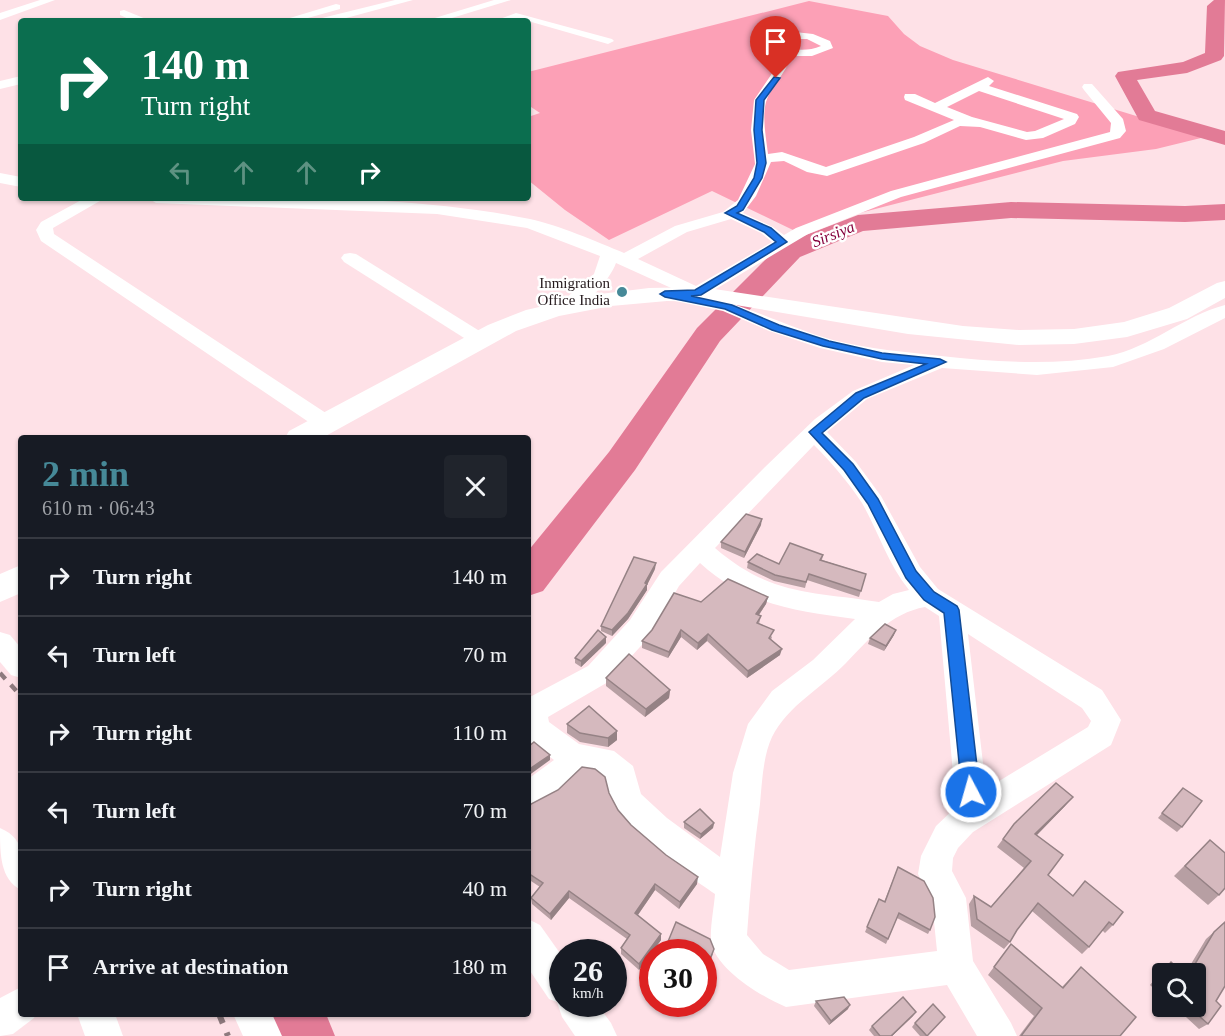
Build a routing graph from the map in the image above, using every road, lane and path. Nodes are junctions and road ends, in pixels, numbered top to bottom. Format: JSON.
{"nodes":[{"id":1,"x":50,"y":0,"type":"edge"},
{"id":2,"x":358,"y":0,"type":"edge"},
{"id":3,"x":408,"y":0,"type":"edge"},
{"id":4,"x":506,"y":0,"type":"edge"},
{"id":5,"x":485,"y":6,"type":"junction"},
{"id":6,"x":291,"y":8,"type":"dead end"},
{"id":7,"x":124,"y":12,"type":"dead end"},
{"id":8,"x":394,"y":15,"type":"dead end"},
{"id":9,"x":306,"y":16,"type":"junction"},
{"id":10,"x":516,"y":16,"type":"junction"},
{"id":11,"x":0,"y":17,"type":"edge"},
{"id":12,"x":136,"y":18,"type":"edge"},
{"id":13,"x":298,"y":18,"type":"edge"},
{"id":14,"x":312,"y":18,"type":"edge"},
{"id":15,"x":333,"y":18,"type":"edge"},
{"id":16,"x":376,"y":18,"type":"edge"},
{"id":17,"x":441,"y":18,"type":"edge"},
{"id":18,"x":509,"y":18,"type":"edge"},
{"id":19,"x":524,"y":18,"type":"edge"},
{"id":20,"x":531,"y":20,"type":"edge"},
{"id":21,"x":555,"y":26,"type":"junction"},
{"id":22,"x":531,"y":33,"type":"edge"},
{"id":23,"x":608,"y":41,"type":"dead end"},
{"id":24,"x":786,"y":51,"type":"dead end"},
{"id":25,"x":18,"y":81,"type":"edge"},
{"id":26,"x":0,"y":85,"type":"edge"},
{"id":27,"x":1088,"y":87,"type":"dead end"},
{"id":28,"x":910,"y":97,"type":"dead end"},
{"id":29,"x":934,"y":108,"type":"junction"},
{"id":30,"x":969,"y":121,"type":"junction"},
{"id":31,"x":762,"y":163,"type":"junction"},
{"id":32,"x":0,"y":178,"type":"edge"},
{"id":33,"x":18,"y":181,"type":"edge"},
{"id":34,"x":91,"y":201,"type":"edge"},
{"id":35,"x":233,"y":201,"type":"edge"},
{"id":36,"x":730,"y":213,"type":"junction"},
{"id":37,"x":783,"y":242,"type":"junction"},
{"id":38,"x":616,"y":256,"type":"junction"},
{"id":39,"x":350,"y":258,"type":"dead end"},
{"id":40,"x":665,"y":294,"type":"junction"},
{"id":41,"x":715,"y":298,"type":"junction"},
{"id":42,"x":1221,"y":299,"type":"edge"},
{"id":43,"x":566,"y":308,"type":"junction"},
{"id":44,"x":479,"y":339,"type":"junction"},
{"id":45,"x":940,"y":362,"type":"junction"},
{"id":46,"x":327,"y":424,"type":"junction"},
{"id":47,"x":815,"y":432,"type":"junction"},
{"id":48,"x":305,"y":435,"type":"edge"},
{"id":49,"x":700,"y":549,"type":"junction"},
{"id":50,"x":18,"y":579,"type":"edge"},
{"id":51,"x":0,"y":588,"type":"edge"},
{"id":52,"x":940,"y":603,"type":"junction"},
{"id":53,"x":881,"y":613,"type":"junction"},
{"id":54,"x":0,"y":643,"type":"edge"},
{"id":55,"x":18,"y":664,"type":"edge"},
{"id":56,"x":573,"y":757,"type":"junction"},
{"id":57,"x":531,"y":795,"type":"edge"},
{"id":58,"x":973,"y":814,"type":"junction"},
{"id":59,"x":733,"y":886,"type":"junction"},
{"id":60,"x":531,"y":941,"type":"edge"},
{"id":61,"x":956,"y":966,"type":"junction"},
{"id":62,"x":549,"y":967,"type":"edge"},
{"id":63,"x":18,"y":1007,"type":"edge"},
{"id":64,"x":97,"y":1017,"type":"edge"},
{"id":65,"x":254,"y":1017,"type":"edge"},
{"id":66,"x":584,"y":1017,"type":"edge"},
{"id":67,"x":0,"y":1021,"type":"edge"},
{"id":68,"x":104,"y":1036,"type":"edge"},
{"id":69,"x":263,"y":1036,"type":"edge"},
{"id":70,"x":598,"y":1036,"type":"edge"},
{"id":71,"x":998,"y":1036,"type":"edge"}],
"edges":[{"from":1,"to":11,"type":"street"},
{"from":2,"to":9,"type":"street"},
{"from":3,"to":15,"type":"street"},
{"from":4,"to":5,"type":"street"},
{"from":5,"to":10,"type":"street"},
{"from":5,"to":17,"type":"street"},
{"from":6,"to":9,"type":"street"},
{"from":7,"to":12,"type":"street"},
{"from":8,"to":16,"type":"street"},
{"from":9,"to":13,"type":"street"},
{"from":9,"to":14,"type":"street"},
{"from":10,"to":18,"type":"street"},
{"from":10,"to":19,"type":"street"},
{"from":20,"to":21,"type":"street"},
{"from":21,"to":22,"type":"street"},
{"from":21,"to":23,"type":"street"},
{"from":24,"to":31,"type":"street"},
{"from":25,"to":26,"type":"street"},
{"from":27,"to":37,"type":"street"},
{"from":28,"to":29,"type":"street"},
{"from":29,"to":30,"type":"street"},
{"from":29,"to":30,"type":"street"},
{"from":30,"to":31,"type":"street"},
{"from":31,"to":36,"type":"street"},
{"from":32,"to":33,"type":"street"},
{"from":34,"to":46,"type":"street"},
{"from":35,"to":38,"type":"street"},
{"from":36,"to":37,"type":"street"},
{"from":36,"to":38,"type":"street"},
{"from":37,"to":41,"type":"street"},
{"from":38,"to":41,"type":"street"},
{"from":38,"to":43,"type":"street"},
{"from":39,"to":44,"type":"street"},
{"from":40,"to":41,"type":"main road"},
{"from":40,"to":41,"type":"street"},
{"from":40,"to":43,"type":"main road"},
{"from":41,"to":42,"type":"main road"},
{"from":41,"to":45,"type":"street"},
{"from":42,"to":45,"type":"street"},
{"from":43,"to":44,"type":"main road"},
{"from":44,"to":46,"type":"main road"},
{"from":45,"to":47,"type":"street"},
{"from":46,"to":48,"type":"main road"},
{"from":47,"to":49,"type":"street"},
{"from":47,"to":52,"type":"street"},
{"from":49,"to":53,"type":"street"},
{"from":49,"to":56,"type":"street"},
{"from":50,"to":51,"type":"main road"},
{"from":52,"to":53,"type":"street"},
{"from":52,"to":58,"type":"street"},
{"from":52,"to":58,"type":"street"},
{"from":53,"to":59,"type":"street"},
{"from":54,"to":55,"type":"street"},
{"from":56,"to":57,"type":"street"},
{"from":56,"to":59,"type":"street"},
{"from":58,"to":61,"type":"street"},
{"from":59,"to":61,"type":"street"},
{"from":60,"to":62,"type":"street"},
{"from":61,"to":71,"type":"street"},
{"from":63,"to":67,"type":"street"},
{"from":64,"to":68,"type":"street"},
{"from":65,"to":69,"type":"street"},
{"from":66,"to":70,"type":"street"}]}
